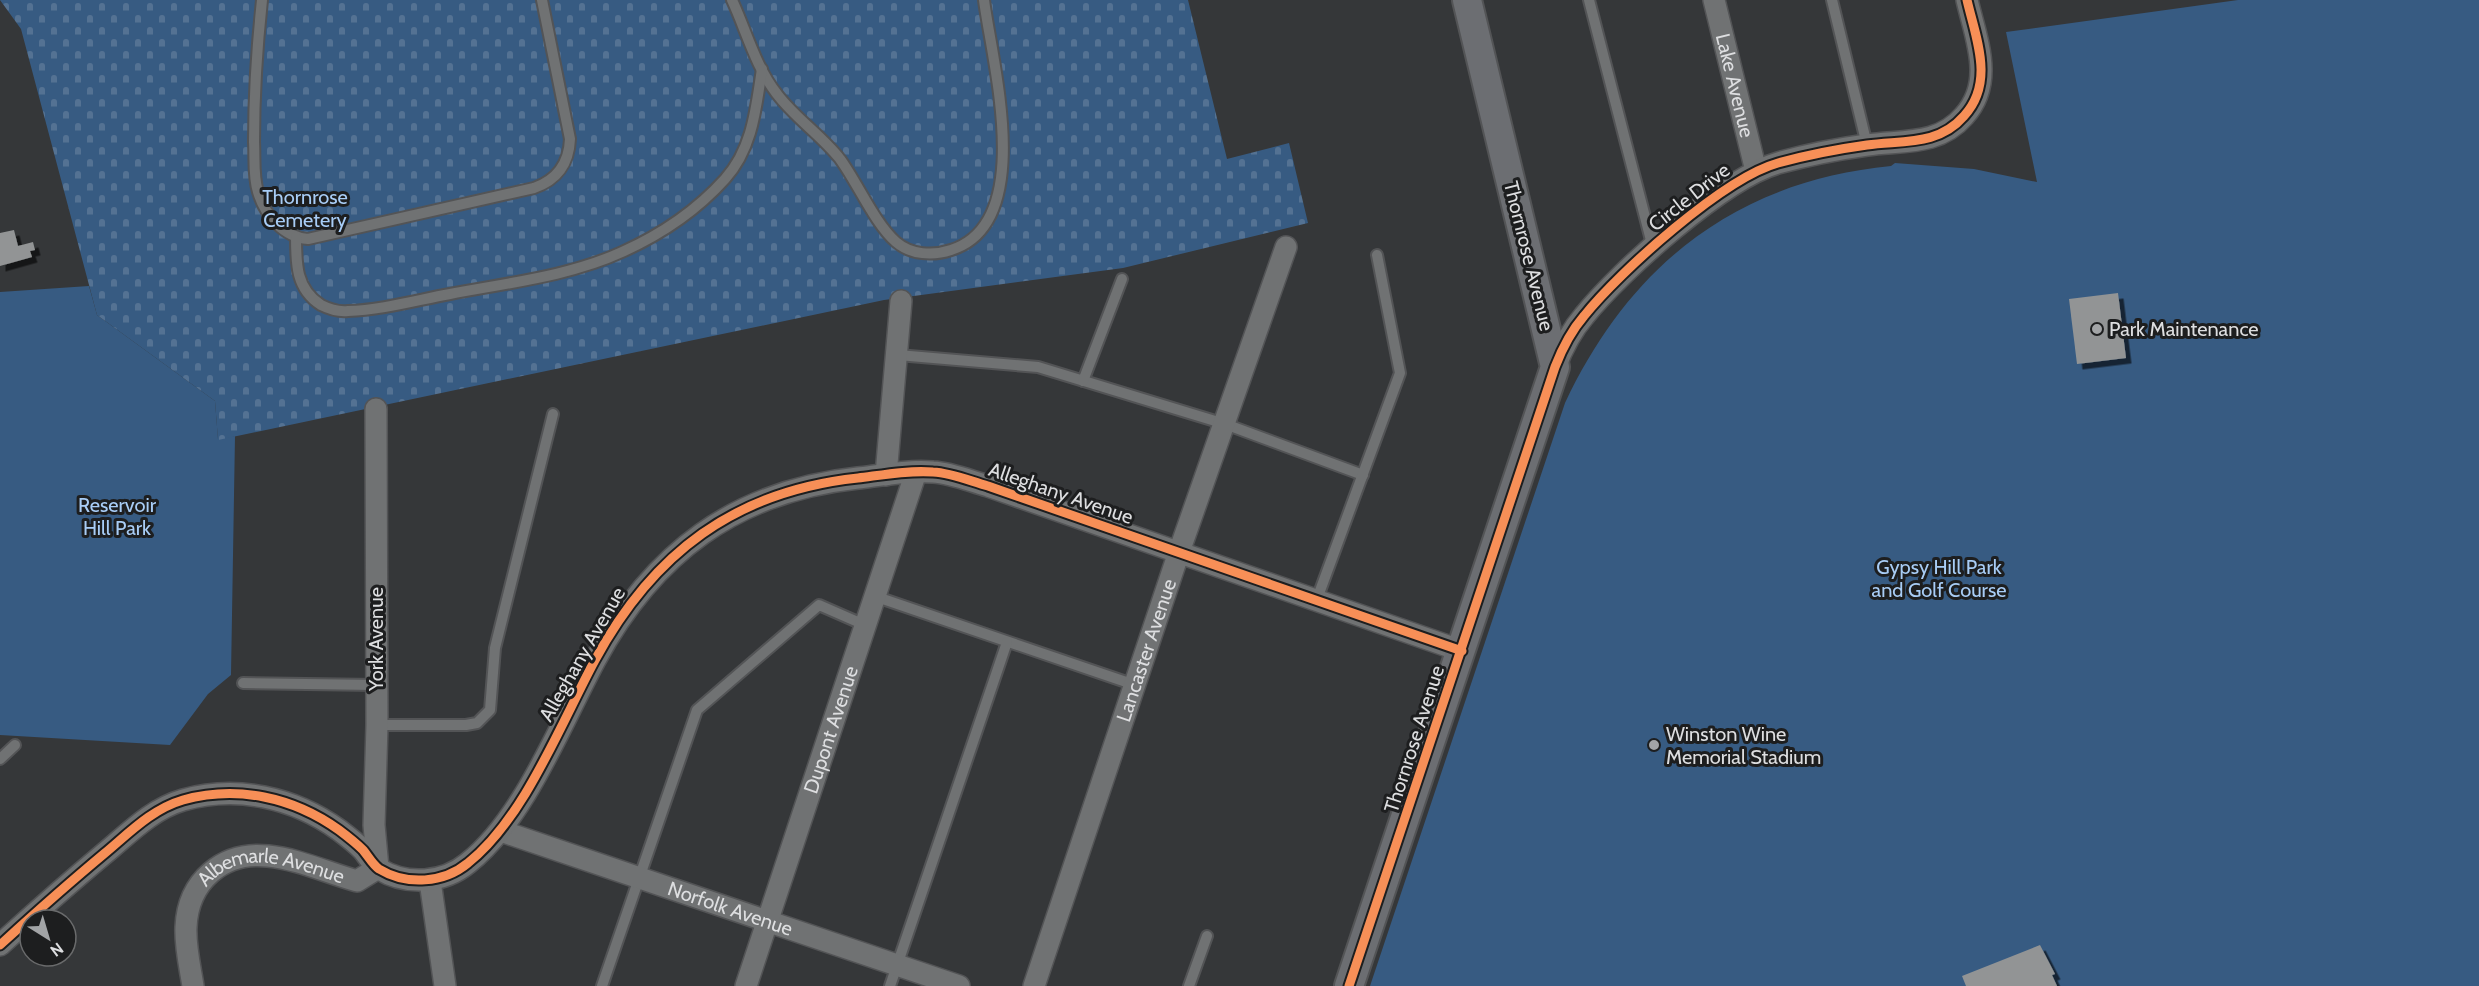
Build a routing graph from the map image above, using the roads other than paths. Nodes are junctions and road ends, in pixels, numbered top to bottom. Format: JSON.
{"nodes":[{"id":1,"x":262,"y":0,"type":"edge"},
{"id":2,"x":542,"y":0,"type":"edge"},
{"id":3,"x":732,"y":0,"type":"edge"},
{"id":4,"x":984,"y":0,"type":"edge"},
{"id":5,"x":1467,"y":0,"type":"edge"},
{"id":6,"x":1589,"y":0,"type":"edge"},
{"id":7,"x":1714,"y":0,"type":"edge"},
{"id":8,"x":1832,"y":0,"type":"edge"},
{"id":9,"x":1967,"y":0,"type":"edge"},
{"id":10,"x":762,"y":69,"type":"junction"},
{"id":11,"x":1867,"y":145,"type":"junction"},
{"id":12,"x":1756,"y":171,"type":"junction"},
{"id":13,"x":296,"y":237,"type":"junction"},
{"id":14,"x":1286,"y":247,"type":"dead end"},
{"id":15,"x":1653,"y":248,"type":"junction"},
{"id":16,"x":1377,"y":255,"type":"dead end"},
{"id":17,"x":1122,"y":279,"type":"dead end"},
{"id":18,"x":901,"y":301,"type":"dead end"},
{"id":19,"x":898,"y":355,"type":"junction"},
{"id":20,"x":1555,"y":367,"type":"junction"},
{"id":21,"x":1083,"y":381,"type":"junction"},
{"id":22,"x":376,"y":409,"type":"dead end"},
{"id":23,"x":553,"y":414,"type":"dead end"},
{"id":24,"x":1225,"y":424,"type":"junction"},
{"id":25,"x":916,"y":472,"type":"junction"},
{"id":26,"x":886,"y":475,"type":"junction"},
{"id":27,"x":1363,"y":475,"type":"junction"},
{"id":28,"x":1179,"y":552,"type":"junction"},
{"id":29,"x":877,"y":597,"type":"junction"},
{"id":30,"x":1317,"y":599,"type":"junction"},
{"id":31,"x":867,"y":627,"type":"junction"},
{"id":32,"x":1007,"y":642,"type":"junction"},
{"id":33,"x":1462,"y":651,"type":"junction"},
{"id":34,"x":243,"y":683,"type":"dead end"},
{"id":35,"x":376,"y":685,"type":"junction"},
{"id":36,"x":1135,"y":685,"type":"junction"},
{"id":37,"x":377,"y":725,"type":"junction"},
{"id":38,"x":15,"y":745,"type":"dead end"},
{"id":39,"x":0,"y":759,"type":"edge"},
{"id":40,"x":501,"y":831,"type":"junction"},
{"id":41,"x":378,"y":868,"type":"junction"},
{"id":42,"x":639,"y":877,"type":"junction"},
{"id":43,"x":430,"y":881,"type":"junction"},
{"id":44,"x":768,"y":921,"type":"junction"},
{"id":45,"x":1207,"y":936,"type":"dead end"},
{"id":46,"x":1,"y":941,"type":"edge"},
{"id":47,"x":897,"y":964,"type":"junction"},
{"id":48,"x":193,"y":986,"type":"edge"},
{"id":49,"x":445,"y":986,"type":"edge"},
{"id":50,"x":602,"y":986,"type":"edge"},
{"id":51,"x":746,"y":986,"type":"edge"},
{"id":52,"x":890,"y":986,"type":"edge"},
{"id":53,"x":959,"y":986,"type":"edge"},
{"id":54,"x":1034,"y":986,"type":"edge"},
{"id":55,"x":1189,"y":986,"type":"edge"},
{"id":56,"x":1349,"y":986,"type":"edge"}],
"edges":[{"from":1,"to":13,"type":"lane"},
{"from":2,"to":13,"type":"lane"},
{"from":3,"to":10,"type":"lane"},
{"from":4,"to":10,"type":"lane"},
{"from":5,"to":20,"type":"street","name":"Thornrose Avenue"},
{"from":6,"to":15,"type":"lane"},
{"from":7,"to":12,"type":"street","name":"Lake Avenue"},
{"from":8,"to":11,"type":"lane"},
{"from":9,"to":11,"type":"street","name":"Circle Drive"},
{"from":10,"to":13,"type":"lane"},
{"from":11,"to":12,"type":"street","name":"Circle Drive"},
{"from":12,"to":15,"type":"street","name":"Circle Drive"},
{"from":14,"to":24,"type":"street","name":"Lancaster Avenue"},
{"from":15,"to":20,"type":"street","name":"Circle Drive"},
{"from":16,"to":27,"type":"lane"},
{"from":17,"to":21,"type":"lane"},
{"from":18,"to":19,"type":"street"},
{"from":19,"to":21,"type":"lane"},
{"from":19,"to":26,"type":"street"},
{"from":20,"to":33,"type":"street","name":"Thornrose Avenue"},
{"from":21,"to":24,"type":"lane"},
{"from":22,"to":35,"type":"street","name":"York Avenue"},
{"from":23,"to":37,"type":"lane"},
{"from":24,"to":27,"type":"lane"},
{"from":24,"to":28,"type":"street","name":"Lancaster Avenue"},
{"from":25,"to":26,"type":"street","name":"Alleghany Avenue"},
{"from":25,"to":28,"type":"street","name":"Alleghany Avenue"},
{"from":25,"to":29,"type":"street","name":"Dupont Avenue"},
{"from":26,"to":40,"type":"street","name":"Alleghany Avenue"},
{"from":27,"to":30,"type":"lane"},
{"from":28,"to":30,"type":"street","name":"Alleghany Avenue"},
{"from":28,"to":36,"type":"street","name":"Lancaster Avenue"},
{"from":29,"to":31,"type":"street","name":"Dupont Avenue"},
{"from":29,"to":32,"type":"lane"},
{"from":30,"to":33,"type":"street","name":"Alleghany Avenue"},
{"from":31,"to":42,"type":"lane"},
{"from":31,"to":44,"type":"street","name":"Dupont Avenue"},
{"from":32,"to":36,"type":"lane"},
{"from":32,"to":47,"type":"lane"},
{"from":33,"to":56,"type":"street","name":"Thornrose Avenue"},
{"from":34,"to":35,"type":"lane"},
{"from":35,"to":37,"type":"street","name":"York Avenue"},
{"from":36,"to":54,"type":"street","name":"Lancaster Avenue"},
{"from":37,"to":41,"type":"street","name":"York Avenue"},
{"from":38,"to":39,"type":"lane"},
{"from":40,"to":42,"type":"street","name":"Norfolk Avenue"},
{"from":40,"to":43,"type":"street","name":"Alleghany Avenue"},
{"from":41,"to":43,"type":"street"},
{"from":41,"to":46,"type":"street"},
{"from":41,"to":48,"type":"street","name":"Albemarle Avenue"},
{"from":42,"to":44,"type":"street","name":"Norfolk Avenue"},
{"from":42,"to":50,"type":"lane"},
{"from":43,"to":49,"type":"street"},
{"from":44,"to":47,"type":"street","name":"Norfolk Avenue"},
{"from":44,"to":51,"type":"street","name":"Dupont Avenue"},
{"from":45,"to":55,"type":"lane"},
{"from":47,"to":52,"type":"lane"},
{"from":47,"to":53,"type":"street","name":"Norfolk Avenue"}]}
